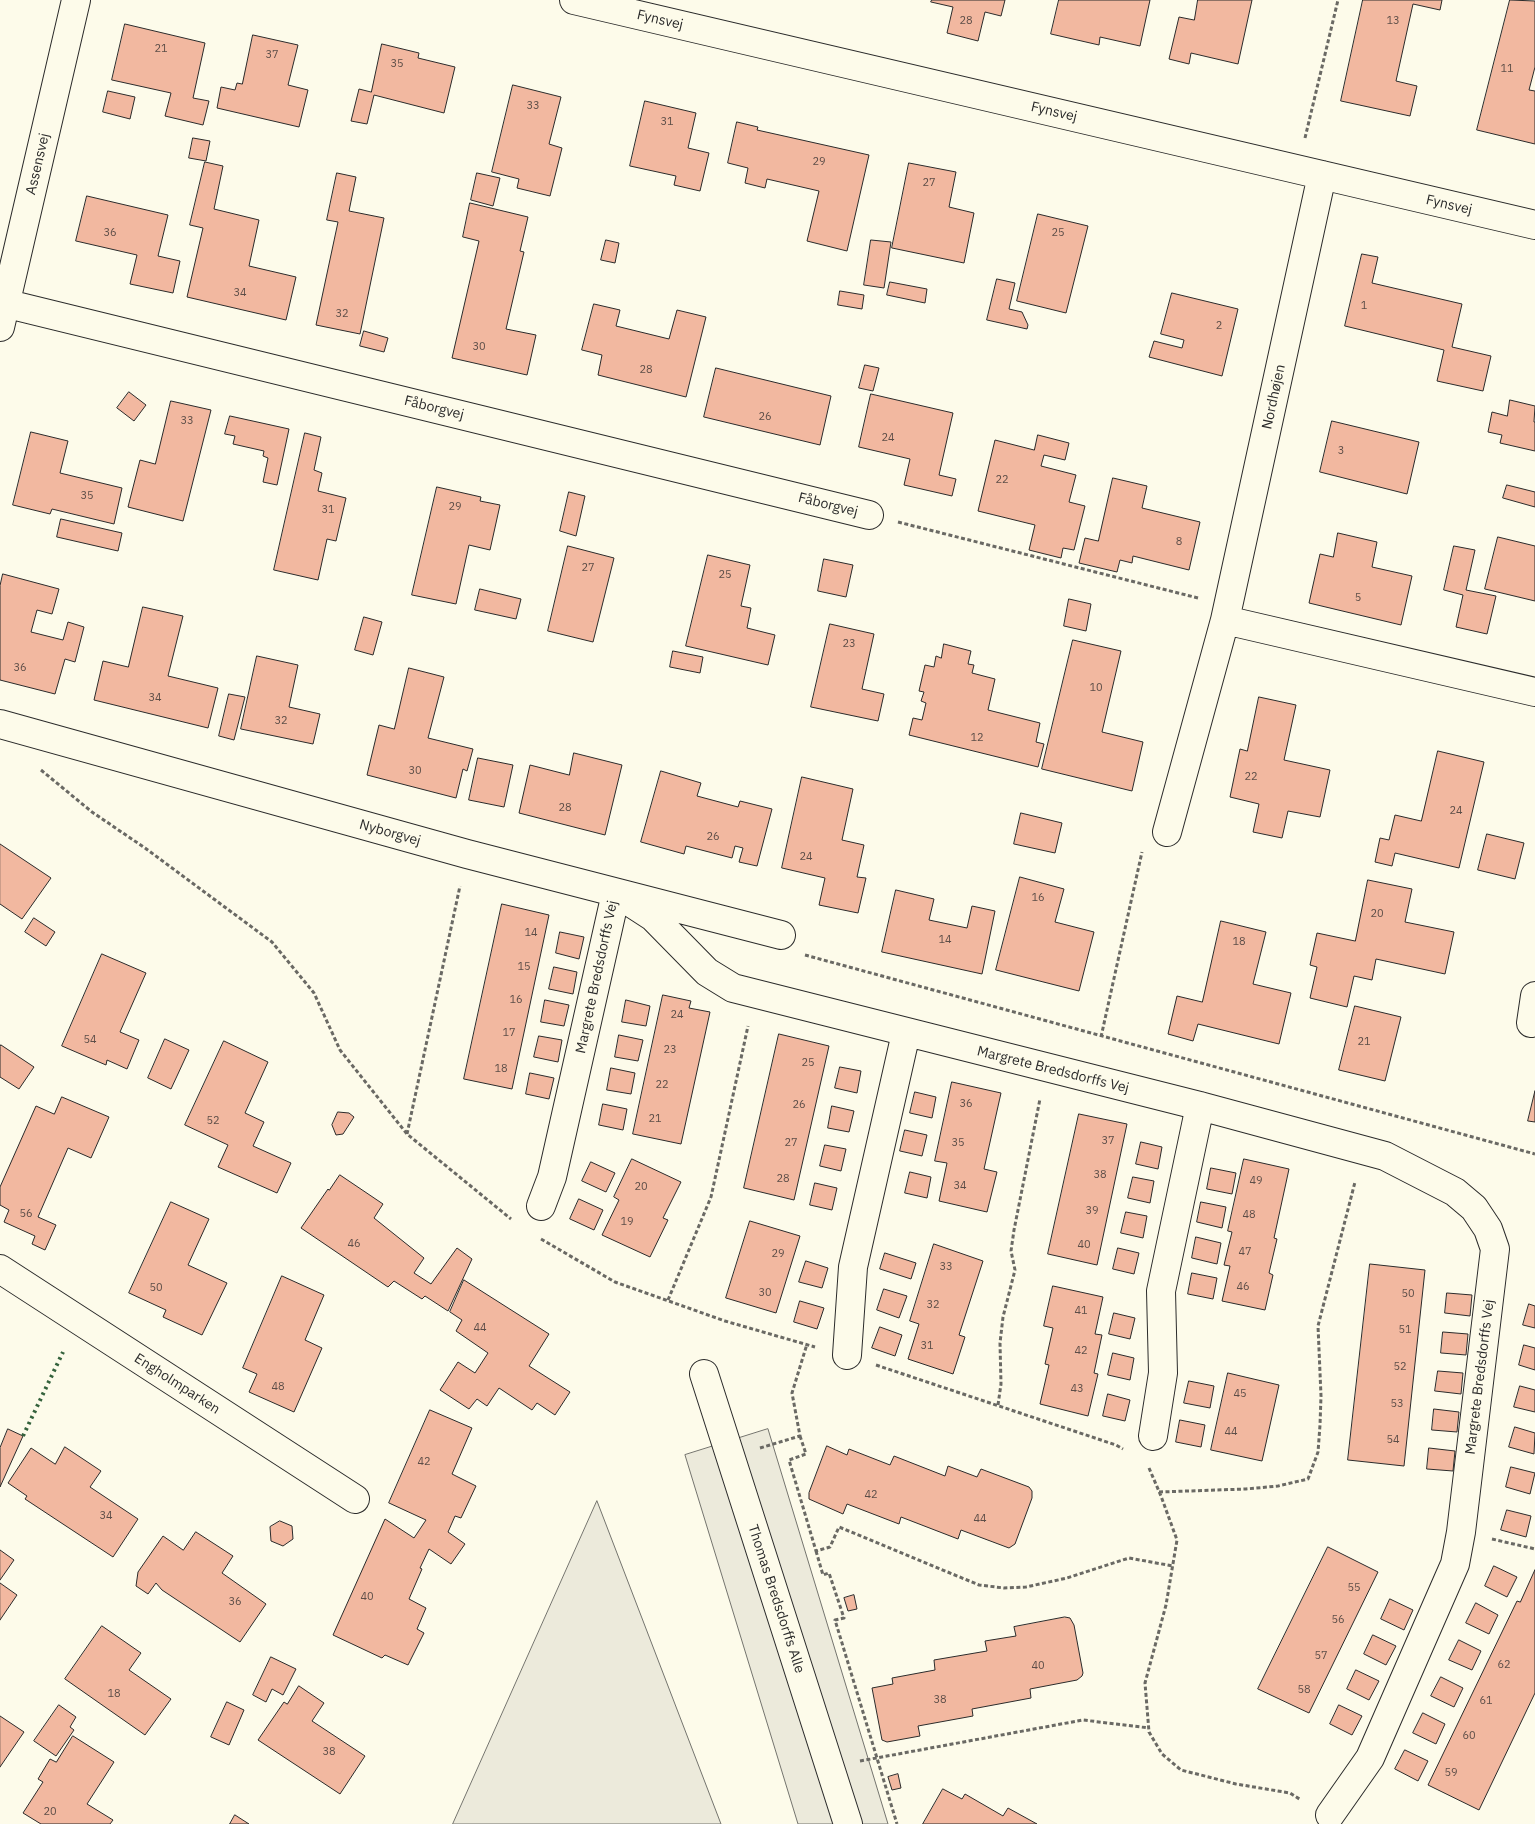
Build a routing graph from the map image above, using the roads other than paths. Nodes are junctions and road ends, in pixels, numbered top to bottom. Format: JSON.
{"nodes":[{"id":1,"x":76,"y":0,"type":"edge"},
{"id":2,"x":574,"y":0,"type":"edge"},
{"id":3,"x":609,"y":4,"type":"edge"},
{"id":4,"x":1310,"y":172,"type":"junction"},
{"id":5,"x":1535,"y":225,"type":"edge"},
{"id":6,"x":2,"y":311,"type":"edge"},
{"id":7,"x":869,"y":515,"type":"road end"},
{"id":8,"x":1225,"y":620,"type":"junction"},
{"id":9,"x":1535,"y":692,"type":"edge"},
{"id":10,"x":0,"y":724,"type":"edge"},
{"id":11,"x":1167,"y":832,"type":"road end"},
{"id":12,"x":616,"y":893,"type":"junction"},
{"id":13,"x":781,"y":935,"type":"road end"},
{"id":14,"x":1535,"y":996,"type":"edge"},
{"id":15,"x":1531,"y":1023,"type":"dead end"},
{"id":16,"x":906,"y":1033,"type":"junction"},
{"id":17,"x":1200,"y":1106,"type":"junction"},
{"id":18,"x":541,"y":1206,"type":"dead end"},
{"id":19,"x":0,"y":1269,"type":"edge"},
{"id":20,"x":846,"y":1355,"type":"road end"},
{"id":21,"x":704,"y":1374,"type":"dead end"},
{"id":22,"x":1153,"y":1436,"type":"dead end"},
{"id":23,"x":355,"y":1499,"type":"dead end"},
{"id":24,"x":1330,"y":1815,"type":"road end"},
{"id":25,"x":848,"y":1824,"type":"edge"}],
"edges":[{"from":1,"to":6,"type":"street","name":"Assensvej"},
{"from":2,"to":3,"type":"street","name":"Fynsvej"},
{"from":3,"to":4,"type":"street","name":"Fynsvej"},
{"from":4,"to":5,"type":"street","name":"Fynsvej"},
{"from":4,"to":8,"type":"street","name":"Nordhøjen"},
{"from":6,"to":7,"type":"street","name":"Fåborgvej"},
{"from":8,"to":9,"type":"street"},
{"from":8,"to":11,"type":"street","name":"Nordhøjen"},
{"from":10,"to":12,"type":"street","name":"Nyborgvej"},
{"from":12,"to":13,"type":"street","name":"Nyborgvej"},
{"from":12,"to":16,"type":"street","name":"Margrete Bredsdorffs Vej"},
{"from":12,"to":18,"type":"street","name":"Margrete Bredsdorffs Vej"},
{"from":14,"to":15,"type":"street"},
{"from":16,"to":17,"type":"street","name":"Margrete Bredsdorffs Vej"},
{"from":16,"to":20,"type":"street"},
{"from":17,"to":22,"type":"street"},
{"from":17,"to":24,"type":"street","name":"Margrete Bredsdorffs Vej"},
{"from":19,"to":23,"type":"street","name":"Engholmparken"},
{"from":21,"to":25,"type":"street","name":"Thomas Bredsdorffs Alle"}]}
